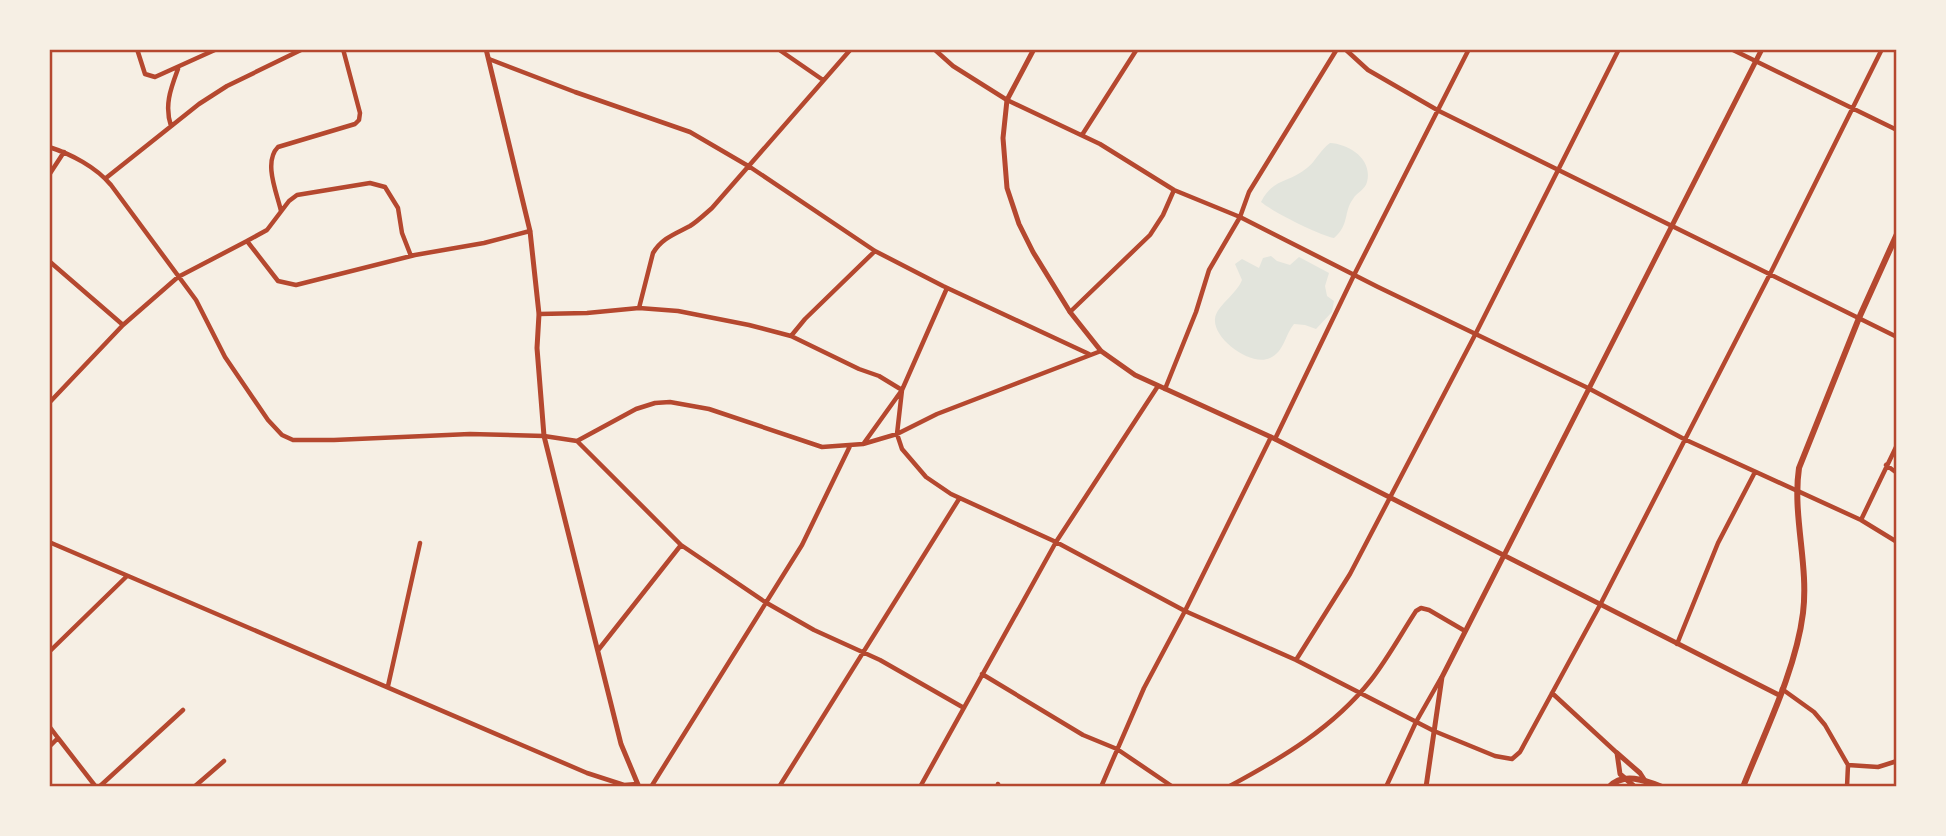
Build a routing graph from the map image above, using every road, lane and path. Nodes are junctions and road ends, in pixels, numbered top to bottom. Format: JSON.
{"nodes":[{"id":1,"x":137,"y":49,"type":"edge"},
{"id":2,"x":217,"y":49,"type":"edge"},
{"id":3,"x":303,"y":49,"type":"edge"},
{"id":4,"x":343,"y":49,"type":"edge"},
{"id":5,"x":486,"y":49,"type":"edge"},
{"id":6,"x":778,"y":49,"type":"edge"},
{"id":7,"x":850,"y":49,"type":"edge"},
{"id":8,"x":934,"y":49,"type":"edge"},
{"id":9,"x":1034,"y":49,"type":"edge"},
{"id":10,"x":1137,"y":49,"type":"edge"},
{"id":11,"x":1337,"y":49,"type":"edge"},
{"id":12,"x":1345,"y":49,"type":"edge"},
{"id":13,"x":1469,"y":49,"type":"edge"},
{"id":14,"x":1619,"y":49,"type":"edge"},
{"id":15,"x":1731,"y":49,"type":"edge"},
{"id":16,"x":1762,"y":49,"type":"edge"},
{"id":17,"x":1882,"y":49,"type":"edge"},
{"id":18,"x":489,"y":59,"type":"junction"},
{"id":19,"x":1755,"y":61,"type":"junction"},
{"id":20,"x":178,"y":68,"type":"junction"},
{"id":21,"x":823,"y":80,"type":"junction"},
{"id":22,"x":1007,"y":100,"type":"junction"},
{"id":23,"x":1852,"y":107,"type":"junction"},
{"id":24,"x":1439,"y":111,"type":"junction"},
{"id":25,"x":171,"y":127,"type":"junction"},
{"id":26,"x":1897,"y":130,"type":"edge"},
{"id":27,"x":1082,"y":135,"type":"junction"},
{"id":28,"x":49,"y":147,"type":"edge"},
{"id":29,"x":64,"y":152,"type":"junction"},
{"id":30,"x":750,"y":167,"type":"junction"},
{"id":31,"x":1559,"y":169,"type":"junction"},
{"id":32,"x":49,"y":175,"type":"edge"},
{"id":33,"x":106,"y":178,"type":"junction"},
{"id":34,"x":1174,"y":190,"type":"junction"},
{"id":35,"x":281,"y":212,"type":"junction"},
{"id":36,"x":1240,"y":217,"type":"junction"},
{"id":37,"x":1671,"y":226,"type":"junction"},
{"id":38,"x":530,"y":231,"type":"junction"},
{"id":39,"x":1897,"y":234,"type":"edge"},
{"id":40,"x":247,"y":241,"type":"junction"},
{"id":41,"x":875,"y":251,"type":"junction"},
{"id":42,"x":411,"y":256,"type":"junction"},
{"id":43,"x":49,"y":261,"type":"edge"},
{"id":44,"x":1770,"y":274,"type":"junction"},
{"id":45,"x":1354,"y":275,"type":"junction"},
{"id":46,"x":178,"y":277,"type":"junction"},
{"id":47,"x":947,"y":288,"type":"junction"},
{"id":48,"x":639,"y":308,"type":"junction"},
{"id":49,"x":1070,"y":312,"type":"junction"},
{"id":50,"x":539,"y":314,"type":"junction"},
{"id":51,"x":1859,"y":318,"type":"junction"},
{"id":52,"x":123,"y":325,"type":"junction"},
{"id":53,"x":1476,"y":334,"type":"junction"},
{"id":54,"x":790,"y":336,"type":"junction"},
{"id":55,"x":1897,"y":337,"type":"edge"},
{"id":56,"x":1101,"y":351,"type":"junction"},
{"id":57,"x":1090,"y":354,"type":"junction"},
{"id":58,"x":1158,"y":386,"type":"junction"},
{"id":59,"x":1588,"y":388,"type":"junction"},
{"id":60,"x":1165,"y":389,"type":"junction"},
{"id":61,"x":902,"y":390,"type":"junction"},
{"id":62,"x":49,"y":403,"type":"edge"},
{"id":63,"x":897,"y":433,"type":"junction"},
{"id":64,"x":544,"y":436,"type":"junction"},
{"id":65,"x":1273,"y":438,"type":"junction"},
{"id":66,"x":1684,"y":439,"type":"junction"},
{"id":67,"x":577,"y":441,"type":"junction"},
{"id":68,"x":863,"y":444,"type":"junction"},
{"id":69,"x":850,"y":445,"type":"junction"},
{"id":70,"x":1897,"y":445,"type":"edge"},
{"id":71,"x":1886,"y":465,"type":"junction"},
{"id":72,"x":1755,"y":472,"type":"junction"},
{"id":73,"x":1897,"y":473,"type":"edge"},
{"id":74,"x":1797,"y":491,"type":"junction"},
{"id":75,"x":1390,"y":496,"type":"junction"},
{"id":76,"x":959,"y":499,"type":"junction"},
{"id":77,"x":1861,"y":520,"type":"junction"},
{"id":78,"x":49,"y":542,"type":"edge"},
{"id":79,"x":1056,"y":542,"type":"junction"},
{"id":80,"x":1897,"y":542,"type":"edge"},
{"id":81,"x":420,"y":543,"type":"dead end"},
{"id":82,"x":681,"y":545,"type":"junction"},
{"id":83,"x":1504,"y":554,"type":"junction"},
{"id":84,"x":127,"y":576,"type":"junction"},
{"id":85,"x":765,"y":602,"type":"junction"},
{"id":86,"x":1600,"y":605,"type":"junction"},
{"id":87,"x":1185,"y":611,"type":"junction"},
{"id":88,"x":1465,"y":631,"type":"junction"},
{"id":89,"x":1677,"y":644,"type":"junction"},
{"id":90,"x":599,"y":649,"type":"junction"},
{"id":91,"x":49,"y":652,"type":"edge"},
{"id":92,"x":862,"y":652,"type":"junction"},
{"id":93,"x":1296,"y":660,"type":"junction"},
{"id":94,"x":982,"y":674,"type":"junction"},
{"id":95,"x":1442,"y":677,"type":"junction"},
{"id":96,"x":388,"y":686,"type":"junction"},
{"id":97,"x":1780,"y":692,"type":"junction"},
{"id":98,"x":1359,"y":693,"type":"junction"},
{"id":99,"x":1552,"y":693,"type":"junction"},
{"id":100,"x":964,"y":708,"type":"junction"},
{"id":101,"x":183,"y":710,"type":"dead end"},
{"id":102,"x":1416,"y":722,"type":"junction"},
{"id":103,"x":49,"y":726,"type":"edge"},
{"id":104,"x":1434,"y":731,"type":"junction"},
{"id":105,"x":58,"y":738,"type":"junction"},
{"id":106,"x":49,"y":747,"type":"edge"},
{"id":107,"x":1117,"y":749,"type":"junction"},
{"id":108,"x":1617,"y":753,"type":"junction"},
{"id":109,"x":224,"y":761,"type":"dead end"},
{"id":110,"x":1897,"y":761,"type":"edge"},
{"id":111,"x":1848,"y":765,"type":"junction"},
{"id":112,"x":1623,"y":778,"type":"junction"},
{"id":113,"x":1648,"y":784,"type":"edge"},
{"id":114,"x":638,"y":786,"type":"edge"},
{"id":115,"x":98,"y":787,"type":"edge"},
{"id":116,"x":194,"y":787,"type":"edge"},
{"id":117,"x":651,"y":787,"type":"edge"},
{"id":118,"x":779,"y":787,"type":"edge"},
{"id":119,"x":920,"y":787,"type":"edge"},
{"id":120,"x":1101,"y":787,"type":"edge"},
{"id":121,"x":1173,"y":787,"type":"edge"},
{"id":122,"x":1228,"y":787,"type":"edge"},
{"id":123,"x":1386,"y":787,"type":"edge"},
{"id":124,"x":1426,"y":787,"type":"edge"},
{"id":125,"x":1609,"y":787,"type":"edge"},
{"id":126,"x":1635,"y":787,"type":"edge"},
{"id":127,"x":1662,"y":787,"type":"edge"},
{"id":128,"x":1743,"y":787,"type":"edge"},
{"id":129,"x":1847,"y":787,"type":"edge"}],
"edges":[{"from":1,"to":20,"type":"street"},
{"from":2,"to":20,"type":"street"},
{"from":3,"to":25,"type":"street"},
{"from":4,"to":35,"type":"street"},
{"from":5,"to":18,"type":"street"},
{"from":6,"to":21,"type":"street"},
{"from":7,"to":21,"type":"street"},
{"from":8,"to":22,"type":"street"},
{"from":9,"to":22,"type":"street"},
{"from":10,"to":27,"type":"street"},
{"from":11,"to":36,"type":"street"},
{"from":12,"to":24,"type":"street"},
{"from":13,"to":24,"type":"street"},
{"from":14,"to":31,"type":"street"},
{"from":15,"to":19,"type":"street"},
{"from":16,"to":19,"type":"street"},
{"from":17,"to":23,"type":"street"},
{"from":18,"to":30,"type":"street"},
{"from":18,"to":38,"type":"street"},
{"from":19,"to":23,"type":"street"},
{"from":19,"to":37,"type":"street"},
{"from":20,"to":25,"type":"street"},
{"from":21,"to":30,"type":"street"},
{"from":22,"to":27,"type":"street"},
{"from":22,"to":49,"type":"street"},
{"from":23,"to":26,"type":"street"},
{"from":23,"to":44,"type":"street"},
{"from":24,"to":31,"type":"street"},
{"from":24,"to":45,"type":"street"},
{"from":25,"to":33,"type":"street"},
{"from":27,"to":34,"type":"street"},
{"from":28,"to":29,"type":"street"},
{"from":29,"to":32,"type":"street"},
{"from":29,"to":33,"type":"street"},
{"from":30,"to":41,"type":"street"},
{"from":30,"to":48,"type":"street"},
{"from":31,"to":37,"type":"street"},
{"from":31,"to":53,"type":"street"},
{"from":33,"to":46,"type":"street"},
{"from":34,"to":36,"type":"street"},
{"from":34,"to":49,"type":"street"},
{"from":35,"to":40,"type":"street"},
{"from":35,"to":42,"type":"street"},
{"from":36,"to":45,"type":"street"},
{"from":36,"to":60,"type":"street"},
{"from":37,"to":44,"type":"street"},
{"from":37,"to":59,"type":"street"},
{"from":38,"to":42,"type":"street"},
{"from":38,"to":50,"type":"street"},
{"from":39,"to":51,"type":"main road"},
{"from":40,"to":42,"type":"street"},
{"from":40,"to":46,"type":"street"},
{"from":41,"to":47,"type":"street"},
{"from":41,"to":54,"type":"street"},
{"from":43,"to":52,"type":"street"},
{"from":44,"to":51,"type":"street"},
{"from":44,"to":66,"type":"street"},
{"from":45,"to":53,"type":"street"},
{"from":45,"to":65,"type":"street"},
{"from":46,"to":52,"type":"street"},
{"from":46,"to":64,"type":"street"},
{"from":47,"to":57,"type":"street"},
{"from":47,"to":61,"type":"street"},
{"from":48,"to":50,"type":"street"},
{"from":48,"to":54,"type":"street"},
{"from":49,"to":56,"type":"street"},
{"from":50,"to":64,"type":"street"},
{"from":51,"to":55,"type":"street"},
{"from":51,"to":74,"type":"main road"},
{"from":52,"to":62,"type":"street"},
{"from":53,"to":59,"type":"street"},
{"from":53,"to":75,"type":"street"},
{"from":54,"to":61,"type":"street"},
{"from":56,"to":57,"type":"street"},
{"from":56,"to":58,"type":"street"},
{"from":57,"to":63,"type":"street"},
{"from":58,"to":60,"type":"street"},
{"from":58,"to":79,"type":"street"},
{"from":59,"to":66,"type":"street"},
{"from":59,"to":83,"type":"street"},
{"from":60,"to":65,"type":"street"},
{"from":61,"to":63,"type":"street"},
{"from":61,"to":68,"type":"street"},
{"from":63,"to":68,"type":"street"},
{"from":63,"to":76,"type":"street"},
{"from":64,"to":67,"type":"street"},
{"from":64,"to":90,"type":"street"},
{"from":65,"to":75,"type":"street"},
{"from":65,"to":87,"type":"street"},
{"from":66,"to":72,"type":"street"},
{"from":66,"to":86,"type":"street"},
{"from":67,"to":69,"type":"street"},
{"from":67,"to":82,"type":"street"},
{"from":68,"to":69,"type":"street"},
{"from":69,"to":85,"type":"street"},
{"from":70,"to":71,"type":"street"},
{"from":71,"to":73,"type":"street"},
{"from":71,"to":77,"type":"street"},
{"from":72,"to":74,"type":"street"},
{"from":72,"to":89,"type":"street"},
{"from":74,"to":77,"type":"street"},
{"from":74,"to":97,"type":"main road"},
{"from":75,"to":83,"type":"street"},
{"from":75,"to":93,"type":"street"},
{"from":76,"to":79,"type":"street"},
{"from":76,"to":92,"type":"street"},
{"from":77,"to":80,"type":"street"},
{"from":78,"to":84,"type":"street"},
{"from":79,"to":87,"type":"street"},
{"from":79,"to":94,"type":"street"},
{"from":81,"to":96,"type":"street"},
{"from":82,"to":85,"type":"street"},
{"from":82,"to":90,"type":"street"},
{"from":83,"to":86,"type":"street"},
{"from":83,"to":88,"type":"street"},
{"from":84,"to":91,"type":"street"},
{"from":84,"to":96,"type":"street"},
{"from":85,"to":92,"type":"street"},
{"from":85,"to":117,"type":"street"},
{"from":86,"to":89,"type":"street"},
{"from":86,"to":99,"type":"street"},
{"from":87,"to":93,"type":"street"},
{"from":87,"to":107,"type":"street"},
{"from":88,"to":95,"type":"street"},
{"from":88,"to":98,"type":"street"},
{"from":89,"to":97,"type":"street"},
{"from":90,"to":114,"type":"street"},
{"from":92,"to":100,"type":"street"},
{"from":92,"to":118,"type":"street"},
{"from":93,"to":98,"type":"street"},
{"from":94,"to":100,"type":"street"},
{"from":94,"to":107,"type":"street"},
{"from":95,"to":102,"type":"street"},
{"from":95,"to":104,"type":"street"},
{"from":96,"to":114,"type":"street"},
{"from":97,"to":111,"type":"street"},
{"from":97,"to":128,"type":"main road"},
{"from":98,"to":102,"type":"street"},
{"from":98,"to":122,"type":"street"},
{"from":99,"to":104,"type":"street"},
{"from":99,"to":108,"type":"street"},
{"from":100,"to":119,"type":"street"},
{"from":101,"to":115,"type":"street"},
{"from":102,"to":104,"type":"street"},
{"from":102,"to":123,"type":"street"},
{"from":103,"to":105,"type":"street"},
{"from":104,"to":124,"type":"street"},
{"from":105,"to":106,"type":"street"},
{"from":105,"to":115,"type":"street"},
{"from":107,"to":120,"type":"street"},
{"from":107,"to":121,"type":"street"},
{"from":108,"to":112,"type":"street"},
{"from":108,"to":113,"type":"street"},
{"from":109,"to":116,"type":"street"},
{"from":110,"to":111,"type":"street"},
{"from":111,"to":129,"type":"street"},
{"from":112,"to":113,"type":"main road"},
{"from":112,"to":125,"type":"main road"},
{"from":112,"to":126,"type":"street"},
{"from":113,"to":127,"type":"main road"}]}
